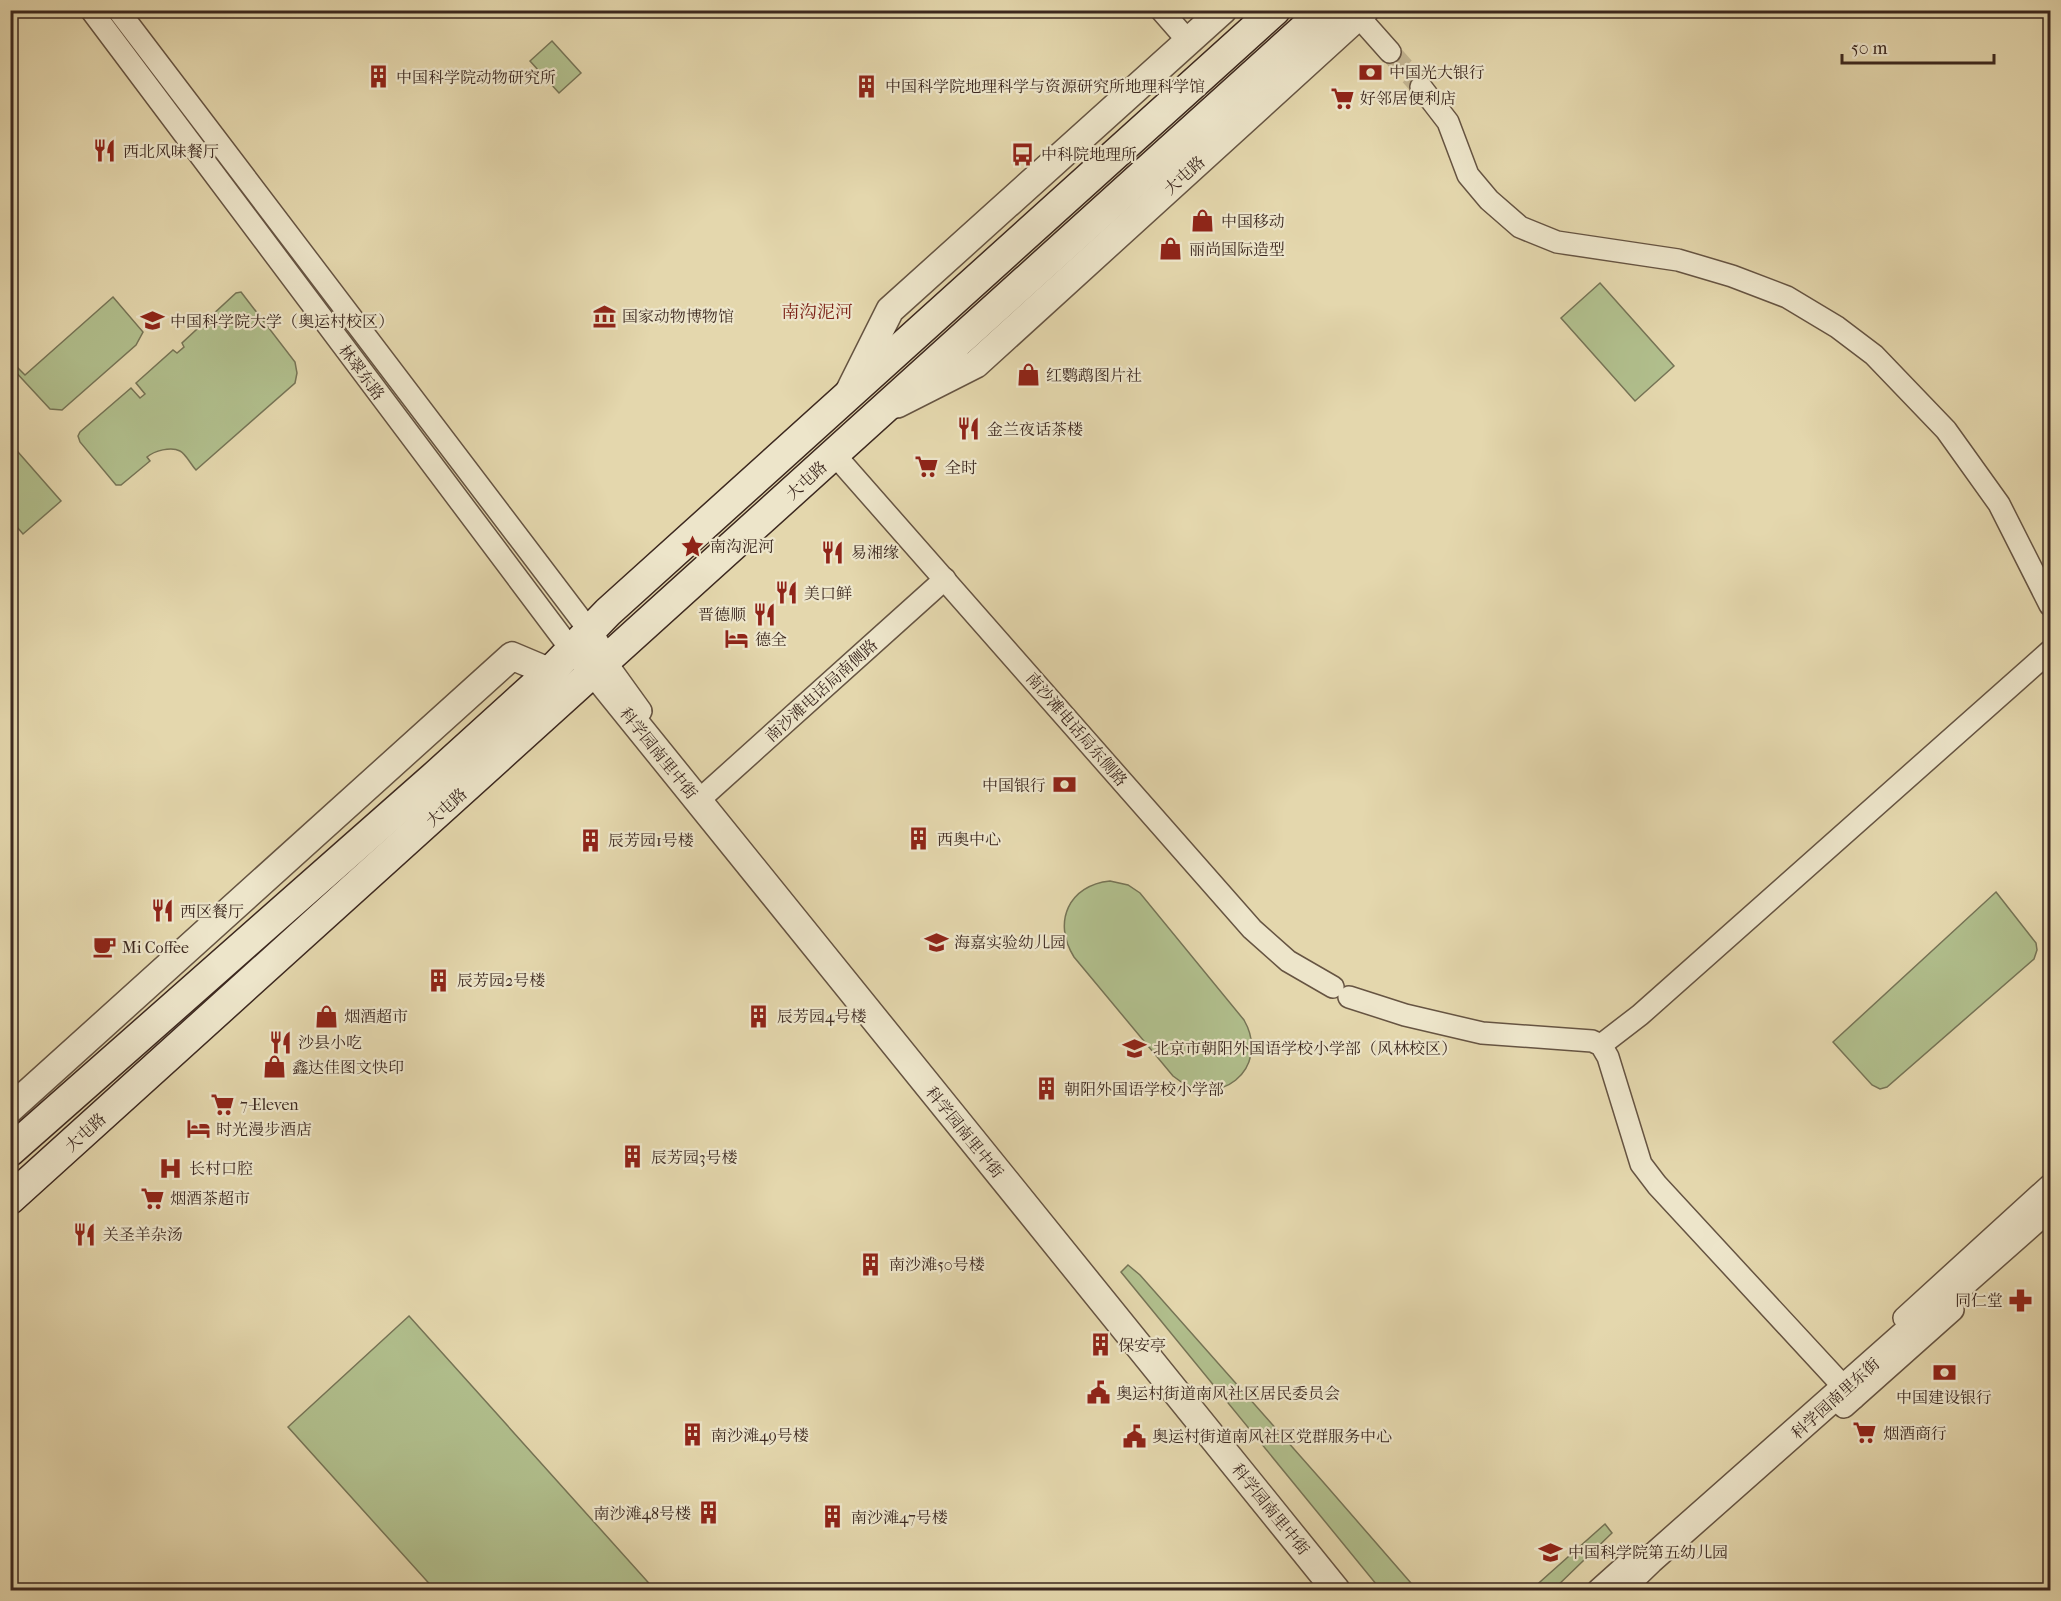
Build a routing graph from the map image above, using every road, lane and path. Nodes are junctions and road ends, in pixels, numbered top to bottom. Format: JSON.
{"nodes":[{"id":1,"x":91,"y":10,"type":"edge"},
{"id":2,"x":118,"y":10,"type":"edge"},
{"id":3,"x":1161,"y":10,"type":"edge"},
{"id":4,"x":1224,"y":10,"type":"edge"},
{"id":5,"x":1275,"y":10,"type":"edge"},
{"id":6,"x":1324,"y":10,"type":"edge"},
{"id":7,"x":1361,"y":13,"type":"edge"},
{"id":8,"x":1189,"y":42,"type":"junction"},
{"id":9,"x":1390,"y":52,"type":"tunnel mouth"},
{"id":10,"x":1421,"y":87,"type":"tunnel mouth"},
{"id":11,"x":847,"y":396,"type":"junction"},
{"id":12,"x":880,"y":413,"type":"junction"},
{"id":13,"x":834,"y":454,"type":"junction"},
{"id":14,"x":945,"y":579,"type":"junction"},
{"id":15,"x":2050,"y":605,"type":"edge"},
{"id":16,"x":573,"y":650,"type":"junction"},
{"id":17,"x":2050,"y":651,"type":"edge"},
{"id":18,"x":597,"y":669,"type":"junction"},
{"id":19,"x":702,"y":797,"type":"junction"},
{"id":20,"x":1601,"y":1045,"type":"junction"},
{"id":21,"x":10,"y":1109,"type":"edge"},
{"id":22,"x":10,"y":1151,"type":"edge"},
{"id":23,"x":2050,"y":1185,"type":"edge"},
{"id":24,"x":10,"y":1199,"type":"edge"},
{"id":25,"x":2050,"y":1206,"type":"edge"},
{"id":26,"x":2050,"y":1222,"type":"edge"},
{"id":27,"x":1845,"y":1388,"type":"junction"},
{"id":28,"x":1318,"y":1590,"type":"edge"},
{"id":29,"x":1336,"y":1590,"type":"edge"},
{"id":30,"x":1347,"y":1590,"type":"edge"},
{"id":31,"x":1598,"y":1590,"type":"edge"},
{"id":32,"x":1619,"y":1590,"type":"edge"},
{"id":33,"x":1637,"y":1590,"type":"edge"}],
"edges":[{"from":1,"to":16,"type":"street","name":"林翠东路"},
{"from":2,"to":16,"type":"street","name":"林翠东路"},
{"from":3,"to":8,"type":"street"},
{"from":4,"to":8,"type":"street","name":"大屯路"},
{"from":5,"to":11,"type":"main road","name":"大屯路"},
{"from":6,"to":12,"type":"main road","name":"大屯路"},
{"from":7,"to":9,"type":"street"},
{"from":7,"to":12,"type":"street","name":"大屯路"},
{"from":8,"to":11,"type":"street","name":"大屯路"},
{"from":10,"to":15,"type":"street"},
{"from":11,"to":16,"type":"main road","name":"大屯路"},
{"from":12,"to":13,"type":"main road","name":"大屯路"},
{"from":13,"to":14,"type":"street","name":"南沙滩电话局东侧路"},
{"from":13,"to":18,"type":"main road","name":"大屯路"},
{"from":14,"to":19,"type":"street","name":"南沙滩电话局南侧路"},
{"from":14,"to":20,"type":"street","name":"南沙滩电话局东侧路"},
{"from":16,"to":18,"type":"main road"},
{"from":16,"to":21,"type":"street"},
{"from":16,"to":22,"type":"main road","name":"大屯路"},
{"from":17,"to":20,"type":"street"},
{"from":18,"to":19,"type":"street","name":"科学园南里中街"},
{"from":18,"to":24,"type":"main road","name":"大屯路"},
{"from":18,"to":28,"type":"street"},
{"from":19,"to":29,"type":"street","name":"科学园南里中街"},
{"from":19,"to":30,"type":"street"},
{"from":20,"to":27,"type":"street"},
{"from":23,"to":27,"type":"street"},
{"from":25,"to":27,"type":"street","name":"科学园南里东街"},
{"from":26,"to":27,"type":"street"},
{"from":27,"to":31,"type":"street"},
{"from":27,"to":32,"type":"street","name":"科学园南里东街"},
{"from":27,"to":33,"type":"street"}]}
